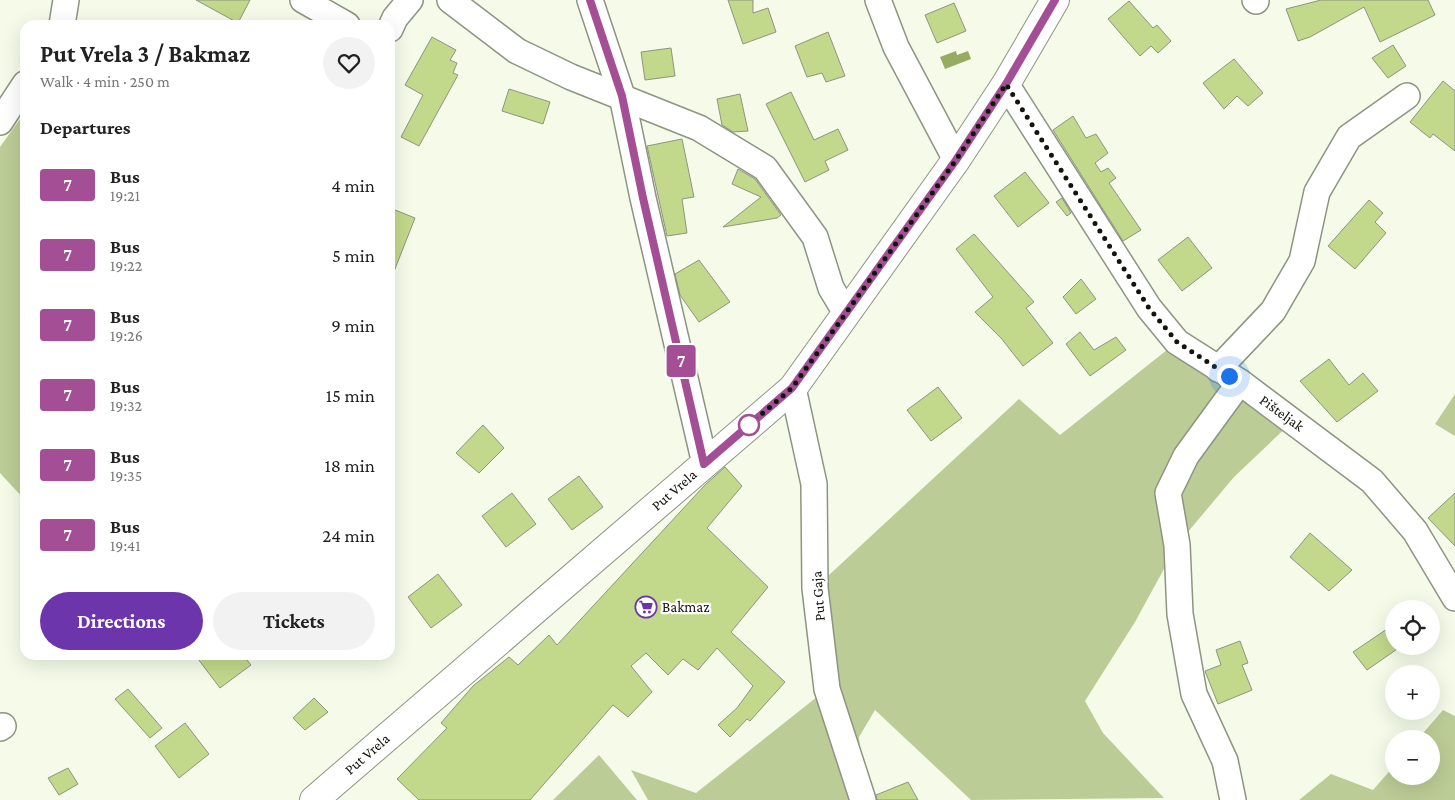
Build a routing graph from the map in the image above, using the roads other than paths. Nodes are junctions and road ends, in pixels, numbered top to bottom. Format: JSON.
{"nodes":[{"id":1,"x":66,"y":0,"type":"edge"},
{"id":2,"x":303,"y":0,"type":"edge"},
{"id":3,"x":410,"y":0,"type":"edge"},
{"id":4,"x":450,"y":0,"type":"edge"},
{"id":5,"x":590,"y":0,"type":"edge"},
{"id":6,"x":878,"y":0,"type":"edge"},
{"id":7,"x":1055,"y":0,"type":"edge"},
{"id":8,"x":63,"y":20,"type":"edge"},
{"id":9,"x":338,"y":20,"type":"edge"},
{"id":10,"x":394,"y":20,"type":"edge"},
{"id":11,"x":1006,"y":84,"type":"junction"},
{"id":12,"x":20,"y":92,"type":"edge"},
{"id":13,"x":622,"y":96,"type":"junction"},
{"id":14,"x":1407,"y":96,"type":"dead end"},
{"id":15,"x":0,"y":122,"type":"edge"},
{"id":16,"x":956,"y":160,"type":"junction"},
{"id":17,"x":846,"y":313,"type":"junction"},
{"id":18,"x":1218,"y":369,"type":"junction"},
{"id":19,"x":1240,"y":382,"type":"junction"},
{"id":20,"x":792,"y":388,"type":"junction"},
{"id":21,"x":704,"y":464,"type":"junction"},
{"id":22,"x":1415,"y":531,"type":"junction"},
{"id":23,"x":1455,"y":575,"type":"edge"},
{"id":24,"x":1455,"y":598,"type":"edge"},
{"id":25,"x":314,"y":800,"type":"edge"},
{"id":26,"x":863,"y":800,"type":"edge"},
{"id":27,"x":1234,"y":800,"type":"edge"}],
"edges":[{"from":1,"to":8,"type":"street"},
{"from":2,"to":9,"type":"street"},
{"from":3,"to":10,"type":"street"},
{"from":4,"to":13,"type":"street"},
{"from":5,"to":13,"type":"street"},
{"from":6,"to":16,"type":"street"},
{"from":7,"to":11,"type":"main road","name":"Put Vrela"},
{"from":11,"to":16,"type":"main road","name":"Put Vrela"},
{"from":11,"to":18,"type":"street","name":"Pišteljak"},
{"from":12,"to":15,"type":"street"},
{"from":13,"to":17,"type":"street"},
{"from":13,"to":21,"type":"street"},
{"from":14,"to":18,"type":"street"},
{"from":16,"to":17,"type":"main road","name":"Put Vrela"},
{"from":17,"to":20,"type":"main road","name":"Put Vrela"},
{"from":18,"to":19,"type":"street","name":"Pišteljak"},
{"from":19,"to":22,"type":"street","name":"Pišteljak"},
{"from":19,"to":27,"type":"street"},
{"from":20,"to":21,"type":"main road","name":"Put Vrela"},
{"from":20,"to":26,"type":"street","name":"Put Gaja"},
{"from":21,"to":25,"type":"main road","name":"Put Vrela"},
{"from":22,"to":23,"type":"street"},
{"from":22,"to":24,"type":"street","name":"Pišteljak"}]}
